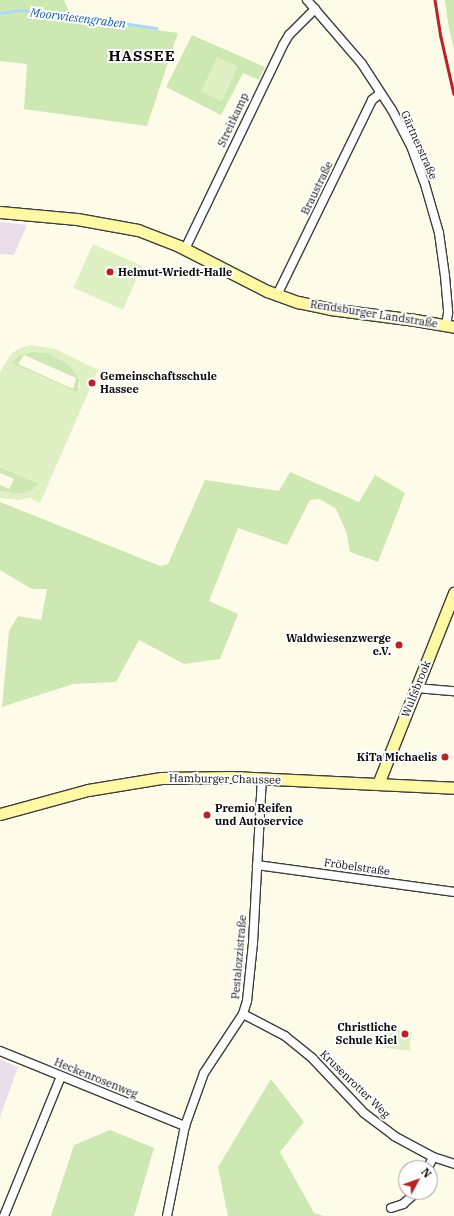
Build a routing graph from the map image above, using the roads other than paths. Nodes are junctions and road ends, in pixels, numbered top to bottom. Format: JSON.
{"nodes":[{"id":1,"x":307,"y":0,"type":"edge"},
{"id":2,"x":315,"y":9,"type":"junction"},
{"id":3,"x":381,"y":93,"type":"junction"},
{"id":4,"x":0,"y":212,"type":"edge"},
{"id":5,"x":185,"y":248,"type":"junction"},
{"id":6,"x":277,"y":295,"type":"junction"},
{"id":7,"x":450,"y":326,"type":"edge"},
{"id":8,"x":454,"y":593,"type":"edge"},
{"id":9,"x":416,"y":688,"type":"junction"},
{"id":10,"x":454,"y":691,"type":"edge"},
{"id":11,"x":262,"y":778,"type":"junction"},
{"id":12,"x":378,"y":784,"type":"junction"},
{"id":13,"x":454,"y":788,"type":"edge"},
{"id":14,"x":0,"y":814,"type":"edge"},
{"id":15,"x":257,"y":865,"type":"junction"},
{"id":16,"x":454,"y":892,"type":"edge"},
{"id":17,"x":243,"y":1014,"type":"junction"},
{"id":18,"x":0,"y":1051,"type":"edge"},
{"id":19,"x":61,"y":1076,"type":"junction"},
{"id":20,"x":185,"y":1126,"type":"junction"},
{"id":21,"x":433,"y":1157,"type":"junction"},
{"id":22,"x":432,"y":1160,"type":"edge"},
{"id":23,"x":454,"y":1164,"type":"edge"},
{"id":24,"x":408,"y":1200,"type":"edge"},
{"id":25,"x":391,"y":1208,"type":"dead end"},
{"id":26,"x":4,"y":1216,"type":"edge"},
{"id":27,"x":167,"y":1216,"type":"edge"}],
"edges":[{"from":1,"to":2,"type":"street","name":"Gärtnerstraße"},
{"from":2,"to":3,"type":"street","name":"Gärtnerstraße"},
{"from":2,"to":5,"type":"street","name":"Streitkamp"},
{"from":3,"to":6,"type":"street","name":"Braustraße"},
{"from":3,"to":7,"type":"street","name":"Gärtnerstraße"},
{"from":4,"to":5,"type":"street","name":"Rendsburger Landstraße"},
{"from":5,"to":6,"type":"street","name":"Rendsburger Landstraße"},
{"from":6,"to":7,"type":"street","name":"Rendsburger Landstraße"},
{"from":8,"to":9,"type":"street","name":"Wulfsbrook"},
{"from":9,"to":10,"type":"street"},
{"from":9,"to":12,"type":"street","name":"Wulfsbrook"},
{"from":11,"to":12,"type":"street","name":"Hamburger Chaussee"},
{"from":11,"to":14,"type":"street","name":"Hamburger Chaussee"},
{"from":11,"to":15,"type":"street","name":"Pestalozzistraße"},
{"from":12,"to":13,"type":"street","name":"Hamburger Chaussee"},
{"from":15,"to":16,"type":"street","name":"Fröbelstraße"},
{"from":15,"to":17,"type":"street","name":"Pestalozzistraße"},
{"from":17,"to":20,"type":"street","name":"Pestalozzistraße"},
{"from":17,"to":21,"type":"street","name":"Krusenrotter Weg"},
{"from":18,"to":19,"type":"street","name":"Heckenrosenweg"},
{"from":19,"to":20,"type":"street","name":"Heckenrosenweg"},
{"from":19,"to":26,"type":"street"},
{"from":20,"to":27,"type":"street","name":"Pestalozzistraße"},
{"from":21,"to":22,"type":"street"},
{"from":21,"to":23,"type":"street","name":"Krusenrotter Weg"},
{"from":24,"to":25,"type":"street"}]}
